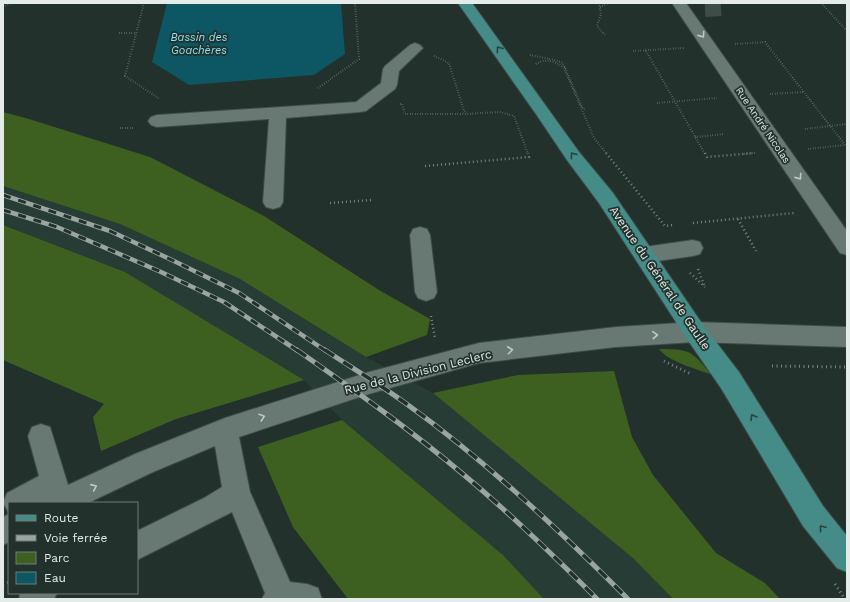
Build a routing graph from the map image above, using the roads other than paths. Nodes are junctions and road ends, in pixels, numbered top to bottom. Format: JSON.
{"nodes":[{"id":1,"x":465,"y":3,"type":"edge"},
{"id":2,"x":687,"y":8,"type":"edge"},
{"id":3,"x":415,"y":48,"type":"road end"},
{"id":4,"x":278,"y":113,"type":"junction"},
{"id":5,"x":157,"y":121,"type":"dead end"},
{"id":6,"x":273,"y":202,"type":"dead end"},
{"id":7,"x":420,"y":235,"type":"dead end"},
{"id":8,"x":847,"y":247,"type":"edge"},
{"id":9,"x":693,"y":248,"type":"dead end"},
{"id":10,"x":644,"y":255,"type":"junction"},
{"id":11,"x":426,"y":292,"type":"road end"},
{"id":12,"x":694,"y":332,"type":"junction"},
{"id":13,"x":847,"y":337,"type":"edge"},
{"id":14,"x":225,"y":430,"type":"junction"},
{"id":15,"x":41,"y":436,"type":"dead end"},
{"id":16,"x":237,"y":492,"type":"junction"},
{"id":17,"x":57,"y":496,"type":"edge"},
{"id":18,"x":23,"y":502,"type":"edge"},
{"id":19,"x":138,"y":546,"type":"edge"},
{"id":20,"x":847,"y":558,"type":"edge"},
{"id":21,"x":288,"y":598,"type":"edge"}],
"edges":[{"from":10,"to":1,"type":"main road","name":"Avenue du Général de Gaulle","one_way":true},
{"from":2,"to":8,"type":"street","name":"Rue André Nicolas","one_way":true},
{"from":3,"to":4,"type":"street"},
{"from":4,"to":5,"type":"street"},
{"from":4,"to":6,"type":"street"},
{"from":7,"to":11,"type":"street"},
{"from":9,"to":10,"type":"street"},
{"from":10,"to":12,"type":"main road","name":"Avenue du Général de Gaulle"},
{"from":12,"to":13,"type":"street","name":"Rue de la Division Leclerc"},
{"from":14,"to":12,"type":"street","name":"Rue de la Division Leclerc","one_way":true},
{"from":20,"to":12,"type":"main road","name":"Avenue du Général de Gaulle","one_way":true},
{"from":14,"to":16,"type":"street"},
{"from":17,"to":14,"type":"street","name":"Rue de la Division Leclerc","one_way":true},
{"from":15,"to":17,"type":"street"},
{"from":16,"to":19,"type":"street"},
{"from":16,"to":21,"type":"street"},
{"from":17,"to":18,"type":"street","name":"Rue de la Division Leclerc"}]}
